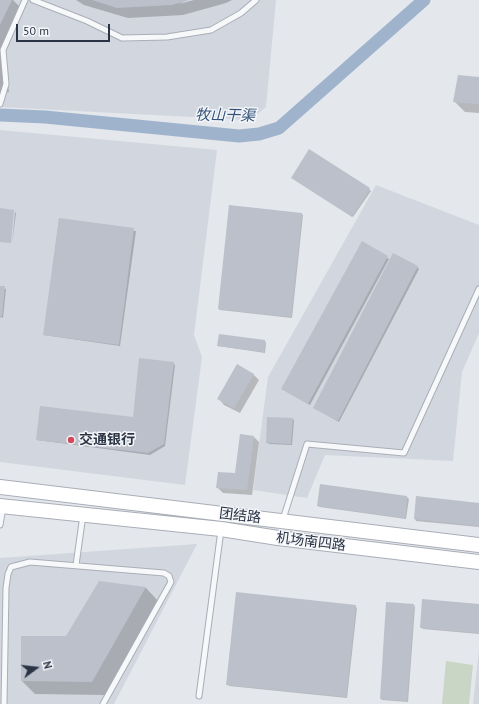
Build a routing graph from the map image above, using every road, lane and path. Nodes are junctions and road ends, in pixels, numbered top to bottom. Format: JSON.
{"nodes":[{"id":1,"x":25,"y":0,"type":"edge"},
{"id":2,"x":33,"y":0,"type":"edge"},
{"id":3,"x":256,"y":0,"type":"edge"},
{"id":4,"x":0,"y":104,"type":"edge"},
{"id":5,"x":479,"y":289,"type":"edge"},
{"id":6,"x":0,"y":487,"type":"edge"},
{"id":7,"x":2,"y":506,"type":"edge"},
{"id":8,"x":83,"y":514,"type":"junction"},
{"id":9,"x":284,"y":516,"type":"dead end"},
{"id":10,"x":0,"y":525,"type":"edge"},
{"id":11,"x":221,"y":529,"type":"junction"},
{"id":12,"x":479,"y":545,"type":"edge"},
{"id":13,"x":479,"y":562,"type":"edge"},
{"id":14,"x":76,"y":565,"type":"junction"},
{"id":15,"x":199,"y":696,"type":"dead end"},
{"id":16,"x":4,"y":704,"type":"edge"},
{"id":17,"x":103,"y":704,"type":"edge"}],
"edges":[{"from":1,"to":4,"type":"lane"},
{"from":2,"to":3,"type":"lane"},
{"from":5,"to":9,"type":"lane"},
{"from":6,"to":12,"type":"main road","name":"团结路"},
{"from":7,"to":8,"type":"main road","name":"机场南四路"},
{"from":7,"to":10,"type":"lane"},
{"from":8,"to":11,"type":"main road","name":"机场南四路"},
{"from":8,"to":14,"type":"lane"},
{"from":11,"to":13,"type":"main road","name":"机场南四路"},
{"from":11,"to":15,"type":"lane"},
{"from":14,"to":16,"type":"lane"},
{"from":14,"to":17,"type":"lane"}]}
